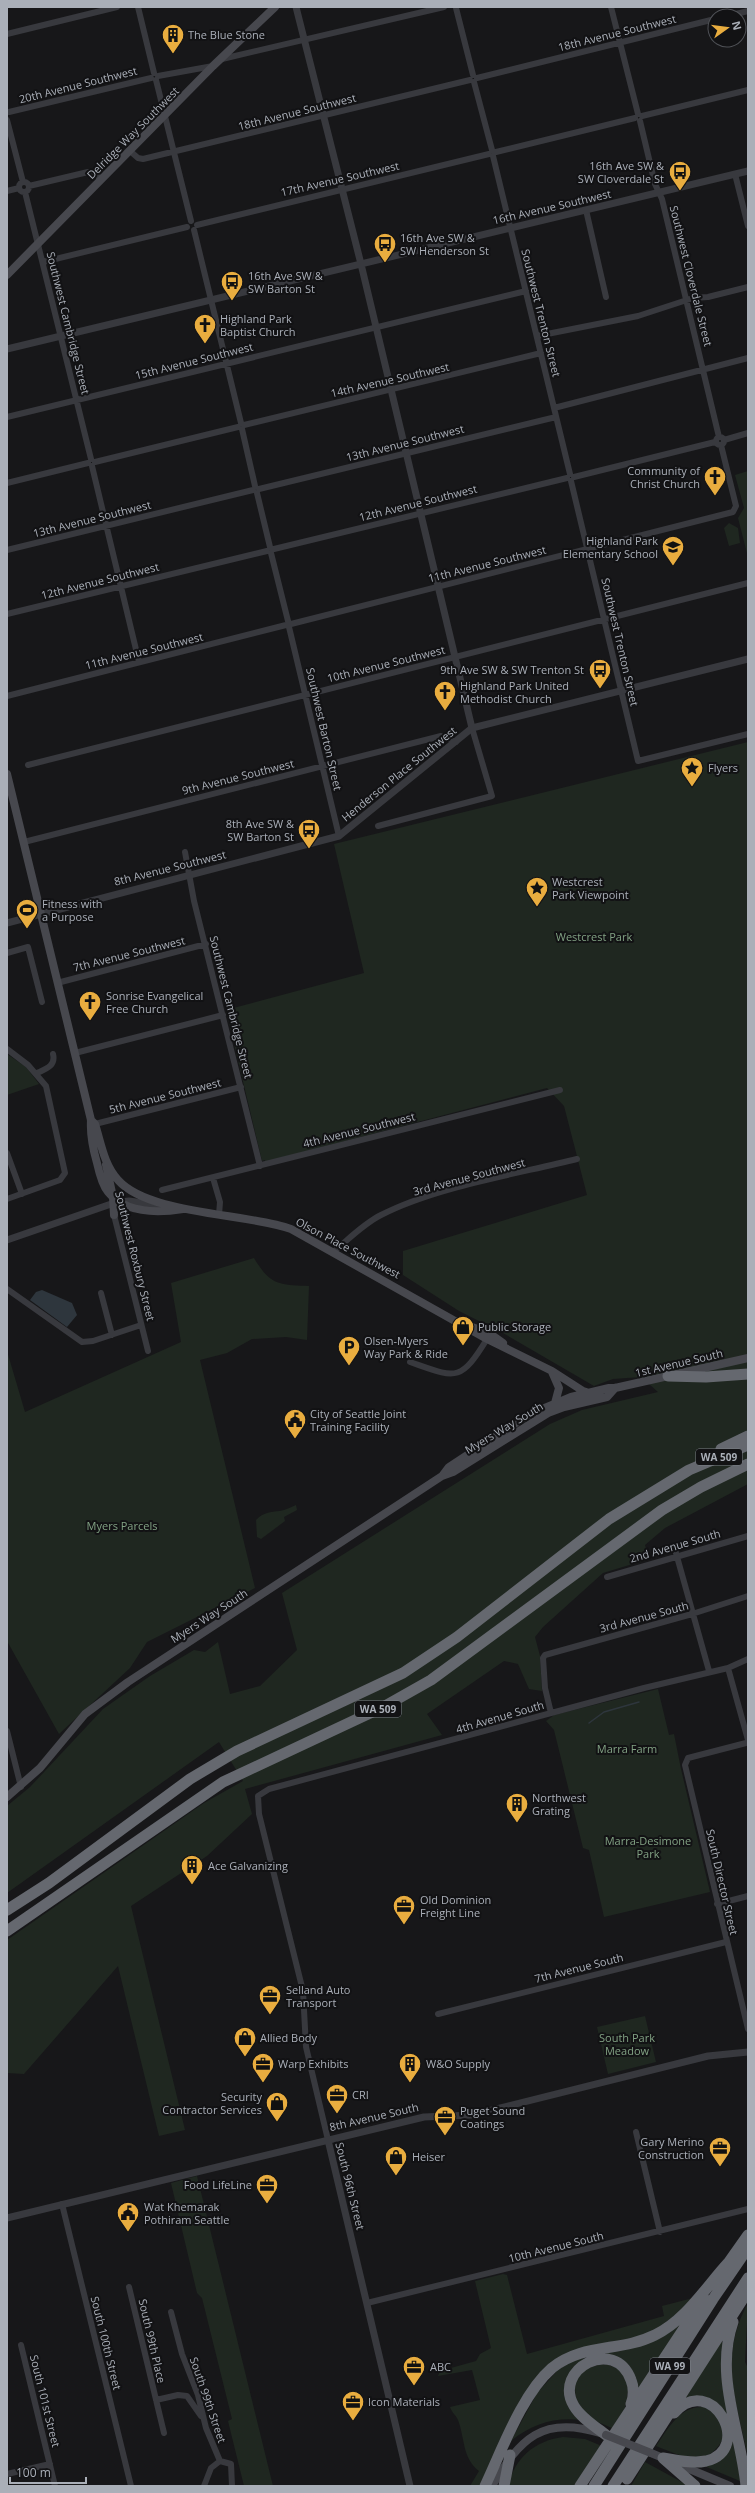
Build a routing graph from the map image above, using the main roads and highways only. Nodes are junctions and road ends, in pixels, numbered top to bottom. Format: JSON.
{"nodes":[{"id":1,"x":275,"y":7,"type":"edge"},
{"id":2,"x":10,"y":270,"type":"edge"},
{"id":3,"x":7,"y":275,"type":"edge"},
{"id":4,"x":7,"y":774,"type":"edge"},
{"id":5,"x":93,"y":1122,"type":"junction"},
{"id":6,"x":106,"y":1160,"type":"junction"},
{"id":7,"x":121,"y":1183,"type":"joint"},
{"id":8,"x":112,"y":1204,"type":"junction"},
{"id":9,"x":186,"y":1209,"type":"junction"},
{"id":10,"x":467,"y":1326,"type":"junction"},
{"id":11,"x":506,"y":1347,"type":"junction"},
{"id":12,"x":748,"y":1358,"type":"edge"},
{"id":13,"x":552,"y":1372,"type":"junction"},
{"id":14,"x":748,"y":1374,"type":"edge"},
{"id":15,"x":668,"y":1376,"type":"junction"},
{"id":16,"x":612,"y":1388,"type":"junction"},
{"id":17,"x":582,"y":1391,"type":"junction"},
{"id":18,"x":607,"y":1397,"type":"junction"},
{"id":19,"x":555,"y":1403,"type":"junction"},
{"id":20,"x":564,"y":1407,"type":"junction"},
{"id":21,"x":748,"y":1436,"type":"edge"},
{"id":22,"x":748,"y":1445,"type":"edge"},
{"id":23,"x":745,"y":1466,"type":"edge"},
{"id":24,"x":689,"y":1470,"type":"junction"},
{"id":25,"x":442,"y":1476,"type":"junction"},
{"id":26,"x":7,"y":1797,"type":"edge"},
{"id":27,"x":7,"y":1910,"type":"edge"},
{"id":28,"x":7,"y":1930,"type":"edge"},
{"id":29,"x":748,"y":2235,"type":"edge"},
{"id":30,"x":748,"y":2248,"type":"edge"},
{"id":31,"x":728,"y":2263,"type":"junction"},
{"id":32,"x":748,"y":2278,"type":"edge"},
{"id":33,"x":748,"y":2292,"type":"edge"},
{"id":34,"x":739,"y":2306,"type":"junction"},
{"id":35,"x":626,"y":2414,"type":"junction"},
{"id":36,"x":657,"y":2434,"type":"junction"},
{"id":37,"x":606,"y":2435,"type":"junction"},
{"id":38,"x":510,"y":2455,"type":"junction"},
{"id":39,"x":663,"y":2458,"type":"junction"},
{"id":40,"x":746,"y":2471,"type":"edge"},
{"id":41,"x":485,"y":2486,"type":"edge"},
{"id":42,"x":492,"y":2486,"type":"edge"},
{"id":43,"x":504,"y":2486,"type":"edge"},
{"id":44,"x":580,"y":2486,"type":"edge"},
{"id":45,"x":594,"y":2486,"type":"edge"},
{"id":46,"x":613,"y":2486,"type":"edge"},
{"id":47,"x":623,"y":2486,"type":"edge"},
{"id":48,"x":695,"y":2486,"type":"edge"},
{"id":49,"x":730,"y":2486,"type":"edge"},
{"id":50,"x":746,"y":2486,"type":"edge"}],
"edges":[{"from":1,"to":2,"type":"main road","name":"Delridge Way Southwest"},
{"from":2,"to":3,"type":"main road","name":"Delridge Way Southwest"},
{"from":4,"to":5,"type":"main road","name":"Southwest Roxbury Street"},
{"from":5,"to":6,"type":"main road","name":"Southwest Roxbury Street"},
{"from":5,"to":8,"type":"main road","name":"Southwest Roxbury Street"},
{"from":6,"to":7,"type":"main road","name":"Southwest Roxbury Street"},
{"from":6,"to":8,"type":"main road"},
{"from":7,"to":9,"type":"main road","name":"Olson Place Southwest"},
{"from":8,"to":9,"type":"main road","name":"Olson Place Southwest"},
{"from":9,"to":10,"type":"main road","name":"Olson Place Southwest"},
{"from":10,"to":11,"type":"main road","name":"Olson Place Southwest"},
{"from":10,"to":11,"type":"main road","name":"Olson Place Southwest"},
{"from":11,"to":13,"type":"main road","name":"Olson Place Southwest"},
{"from":12,"to":15,"type":"main road","name":"1st Avenue South"},
{"from":13,"to":17,"type":"main road","name":"Olson Place Southwest"},
{"from":13,"to":19,"type":"main road"},
{"from":14,"to":15,"type":"highway"},
{"from":15,"to":16,"type":"main road","name":"1st Avenue South"},
{"from":16,"to":17,"type":"main road","name":"Myers Way South"},
{"from":16,"to":17,"type":"main road","name":"Olson Place Southwest"},
{"from":16,"to":18,"type":"main road"},
{"from":17,"to":18,"type":"main road","name":"Olson Place Southwest"},
{"from":17,"to":19,"type":"main road","name":"Myers Way South"},
{"from":17,"to":20,"type":"main road"},
{"from":18,"to":20,"type":"main road","name":"Myers Way South"},
{"from":19,"to":25,"type":"main road","name":"Myers Way South"},
{"from":20,"to":25,"type":"main road","name":"Myers Way South"},
{"from":21,"to":24,"type":"highway"},
{"from":22,"to":24,"type":"highway","number":"WA 509"},
{"from":23,"to":28,"type":"highway","number":"WA 509"},
{"from":24,"to":27,"type":"highway","number":"WA 509"},
{"from":25,"to":26,"type":"main road","name":"Myers Way South"},
{"from":29,"to":31,"type":"highway"},
{"from":30,"to":45,"type":"highway","number":"WA 99"},
{"from":31,"to":35,"type":"highway"},
{"from":31,"to":41,"type":"highway"},
{"from":32,"to":46,"type":"highway","number":"WA 99"},
{"from":33,"to":34,"type":"highway"},
{"from":34,"to":36,"type":"highway"},
{"from":34,"to":40,"type":"highway"},
{"from":35,"to":37,"type":"highway"},
{"from":35,"to":44,"type":"highway"},
{"from":36,"to":39,"type":"highway"},
{"from":36,"to":47,"type":"highway"},
{"from":37,"to":38,"type":"main road"},
{"from":37,"to":39,"type":"main road","bridge":true},
{"from":38,"to":42,"type":"main road"},
{"from":38,"to":43,"type":"highway"},
{"from":39,"to":48,"type":"highway"},
{"from":39,"to":49,"type":"main road"},
{"from":40,"to":50,"type":"highway"}]}
